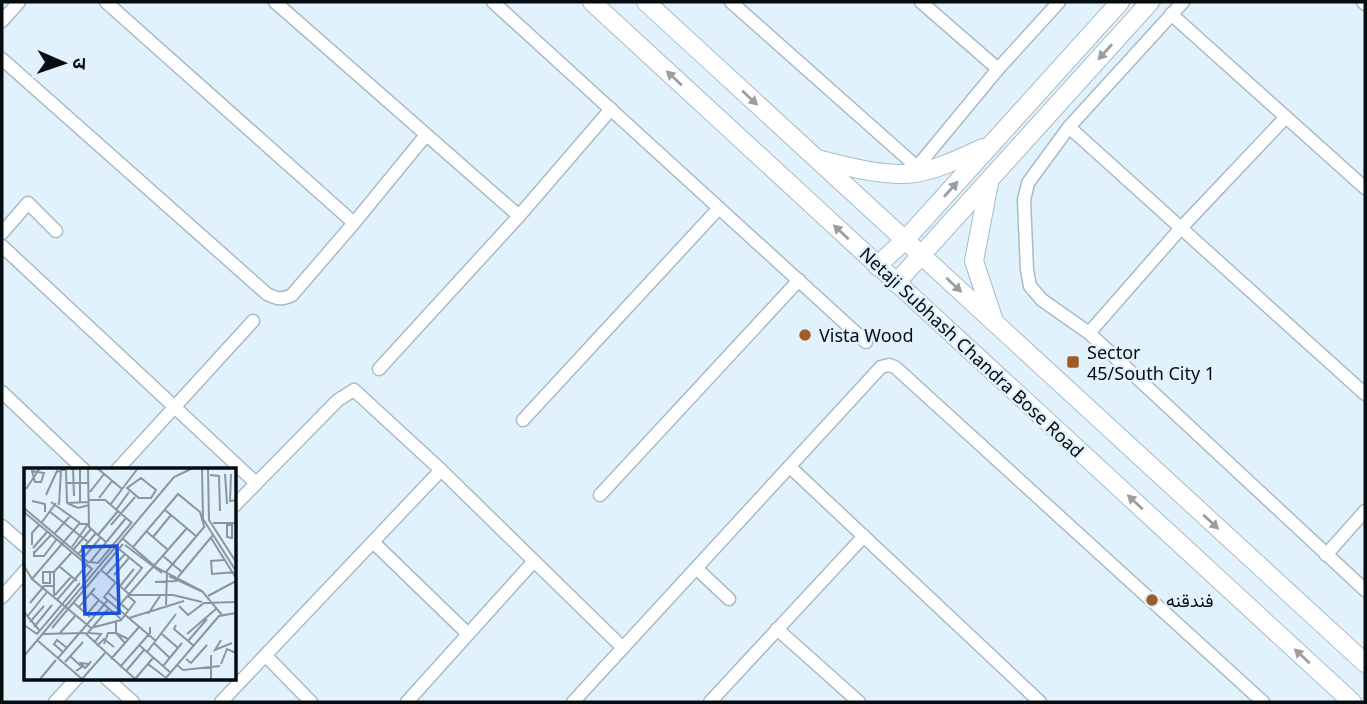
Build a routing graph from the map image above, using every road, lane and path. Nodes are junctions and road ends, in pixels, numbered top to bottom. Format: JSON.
{"nodes":[{"id":1,"x":19,"y":2,"type":"edge"},
{"id":2,"x":106,"y":2,"type":"edge"},
{"id":3,"x":275,"y":2,"type":"edge"},
{"id":4,"x":493,"y":2,"type":"edge"},
{"id":5,"x":592,"y":2,"type":"edge"},
{"id":6,"x":646,"y":2,"type":"edge"},
{"id":7,"x":731,"y":2,"type":"edge"},
{"id":8,"x":921,"y":2,"type":"edge"},
{"id":9,"x":1059,"y":2,"type":"edge"},
{"id":10,"x":1119,"y":2,"type":"edge"},
{"id":11,"x":1150,"y":2,"type":"edge"},
{"id":12,"x":1183,"y":2,"type":"edge"},
{"id":13,"x":1171,"y":14,"type":"junction"},
{"id":14,"x":2,"y":21,"type":"edge"},
{"id":15,"x":2,"y":59,"type":"edge"},
{"id":16,"x":998,"y":69,"type":"junction"},
{"id":17,"x":611,"y":109,"type":"junction"},
{"id":18,"x":1286,"y":117,"type":"junction"},
{"id":19,"x":1069,"y":127,"type":"junction"},
{"id":20,"x":426,"y":135,"type":"junction"},
{"id":21,"x":990,"y":145,"type":"junction"},
{"id":22,"x":818,"y":159,"type":"junction"},
{"id":23,"x":990,"y":179,"type":"junction"},
{"id":24,"x":1365,"y":188,"type":"edge"},
{"id":25,"x":719,"y":208,"type":"junction"},
{"id":26,"x":519,"y":216,"type":"junction"},
{"id":27,"x":354,"y":223,"type":"junction"},
{"id":28,"x":1181,"y":228,"type":"junction"},
{"id":29,"x":56,"y":231,"type":"dead end"},
{"id":30,"x":2,"y":233,"type":"edge"},
{"id":31,"x":905,"y":240,"type":"junction"},
{"id":32,"x":2,"y":246,"type":"edge"},
{"id":33,"x":921,"y":255,"type":"junction"},
{"id":34,"x":877,"y":266,"type":"junction"},
{"id":35,"x":799,"y":280,"type":"junction"},
{"id":36,"x":896,"y":283,"type":"junction"},
{"id":37,"x":253,"y":321,"type":"dead end"},
{"id":38,"x":994,"y":321,"type":"junction"},
{"id":39,"x":1089,"y":333,"type":"junction"},
{"id":40,"x":866,"y":341,"type":"dead end"},
{"id":41,"x":379,"y":369,"type":"dead end"},
{"id":42,"x":2,"y":392,"type":"edge"},
{"id":43,"x":1365,"y":394,"type":"edge"},
{"id":44,"x":175,"y":407,"type":"junction"},
{"id":45,"x":523,"y":420,"type":"dead end"},
{"id":46,"x":790,"y":467,"type":"junction"},
{"id":47,"x":82,"y":468,"type":"edge"},
{"id":48,"x":119,"y":468,"type":"edge"},
{"id":49,"x":441,"y":470,"type":"junction"},
{"id":50,"x":256,"y":482,"type":"junction"},
{"id":51,"x":600,"y":495,"type":"dead end"},
{"id":52,"x":236,"y":504,"type":"edge"},
{"id":53,"x":1365,"y":511,"type":"edge"},
{"id":54,"x":2,"y":526,"type":"edge"},
{"id":55,"x":864,"y":536,"type":"junction"},
{"id":56,"x":373,"y":542,"type":"junction"},
{"id":57,"x":24,"y":545,"type":"edge"},
{"id":58,"x":1326,"y":555,"type":"junction"},
{"id":59,"x":534,"y":561,"type":"junction"},
{"id":60,"x":696,"y":568,"type":"junction"},
{"id":61,"x":24,"y":572,"type":"edge"},
{"id":62,"x":1365,"y":590,"type":"edge"},
{"id":63,"x":2,"y":597,"type":"edge"},
{"id":64,"x":729,"y":599,"type":"dead end"},
{"id":65,"x":777,"y":629,"type":"junction"},
{"id":66,"x":468,"y":634,"type":"junction"},
{"id":67,"x":623,"y":648,"type":"junction"},
{"id":68,"x":267,"y":657,"type":"junction"},
{"id":69,"x":1365,"y":663,"type":"edge"},
{"id":70,"x":75,"y":680,"type":"edge"},
{"id":71,"x":108,"y":680,"type":"edge"},
{"id":72,"x":55,"y":702,"type":"edge"},
{"id":73,"x":133,"y":702,"type":"edge"},
{"id":74,"x":221,"y":702,"type":"edge"},
{"id":75,"x":311,"y":702,"type":"edge"},
{"id":76,"x":407,"y":702,"type":"edge"},
{"id":77,"x":573,"y":702,"type":"edge"},
{"id":78,"x":710,"y":702,"type":"edge"},
{"id":79,"x":859,"y":702,"type":"edge"},
{"id":80,"x":1040,"y":702,"type":"edge"},
{"id":81,"x":1263,"y":702,"type":"edge"},
{"id":82,"x":1352,"y":702,"type":"edge"}],
"edges":[{"from":1,"to":14,"type":"street"},
{"from":2,"to":27,"type":"street"},
{"from":3,"to":20,"type":"street"},
{"from":4,"to":17,"type":"street"},
{"from":34,"to":5,"type":"main road","name":"Netaji Subhash Chandra Bose Road","one_way":true},
{"from":6,"to":22,"type":"main road","name":"Netaji Subhash Chandra Bose Road","one_way":true},
{"from":7,"to":16,"type":"street"},
{"from":8,"to":16,"type":"street"},
{"from":9,"to":16,"type":"street"},
{"from":10,"to":21,"type":"main road"},
{"from":11,"to":23,"type":"main road","one_way":true},
{"from":12,"to":13,"type":"street"},
{"from":13,"to":18,"type":"street"},
{"from":13,"to":19,"type":"street"},
{"from":15,"to":27,"type":"street"},
{"from":17,"to":25,"type":"street"},
{"from":17,"to":26,"type":"street"},
{"from":18,"to":24,"type":"street"},
{"from":18,"to":28,"type":"street"},
{"from":19,"to":28,"type":"street"},
{"from":19,"to":39,"type":"street"},
{"from":20,"to":26,"type":"street"},
{"from":20,"to":27,"type":"street"},
{"from":21,"to":22,"type":"main road"},
{"from":31,"to":21,"type":"main road","one_way":true},
{"from":22,"to":31,"type":"main road","name":"Netaji Subhash Chandra Bose Road"},
{"from":23,"to":33,"type":"main road"},
{"from":23,"to":38,"type":"main road"},
{"from":25,"to":35,"type":"street"},
{"from":25,"to":45,"type":"street"},
{"from":26,"to":41,"type":"street"},
{"from":28,"to":39,"type":"street"},
{"from":28,"to":43,"type":"street"},
{"from":29,"to":30,"type":"street"},
{"from":31,"to":33,"type":"main road","name":"Netaji Subhash Chandra Bose Road"},
{"from":31,"to":34,"type":"main road"},
{"from":32,"to":44,"type":"street"},
{"from":33,"to":36,"type":"main road"},
{"from":33,"to":38,"type":"main road","name":"Netaji Subhash Chandra Bose Road","one_way":true},
{"from":34,"to":36,"type":"main road","name":"Netaji Subhash Chandra Bose Road"},
{"from":35,"to":40,"type":"street"},
{"from":35,"to":51,"type":"street"},
{"from":82,"to":36,"type":"main road","name":"Netaji Subhash Chandra Bose Road","one_way":true},
{"from":37,"to":44,"type":"street"},
{"from":38,"to":69,"type":"main road","name":"Netaji Subhash Chandra Bose Road","one_way":true},
{"from":39,"to":58,"type":"street"},
{"from":42,"to":47,"type":"street"},
{"from":44,"to":48,"type":"street"},
{"from":44,"to":50,"type":"street"},
{"from":46,"to":55,"type":"street"},
{"from":46,"to":60,"type":"street"},
{"from":46,"to":81,"type":"street"},
{"from":49,"to":50,"type":"street"},
{"from":49,"to":56,"type":"street"},
{"from":49,"to":59,"type":"street"},
{"from":50,"to":52,"type":"street"},
{"from":53,"to":58,"type":"street"},
{"from":54,"to":57,"type":"street"},
{"from":55,"to":65,"type":"street"},
{"from":55,"to":80,"type":"street"},
{"from":56,"to":66,"type":"street"},
{"from":56,"to":68,"type":"street"},
{"from":58,"to":62,"type":"street"},
{"from":59,"to":66,"type":"street"},
{"from":59,"to":67,"type":"street"},
{"from":60,"to":64,"type":"street"},
{"from":60,"to":67,"type":"street"},
{"from":61,"to":63,"type":"street"},
{"from":65,"to":78,"type":"street"},
{"from":65,"to":79,"type":"street"},
{"from":66,"to":76,"type":"street"},
{"from":67,"to":77,"type":"street"},
{"from":68,"to":74,"type":"street"},
{"from":68,"to":75,"type":"street"},
{"from":70,"to":72,"type":"street"},
{"from":71,"to":73,"type":"street"}]}
